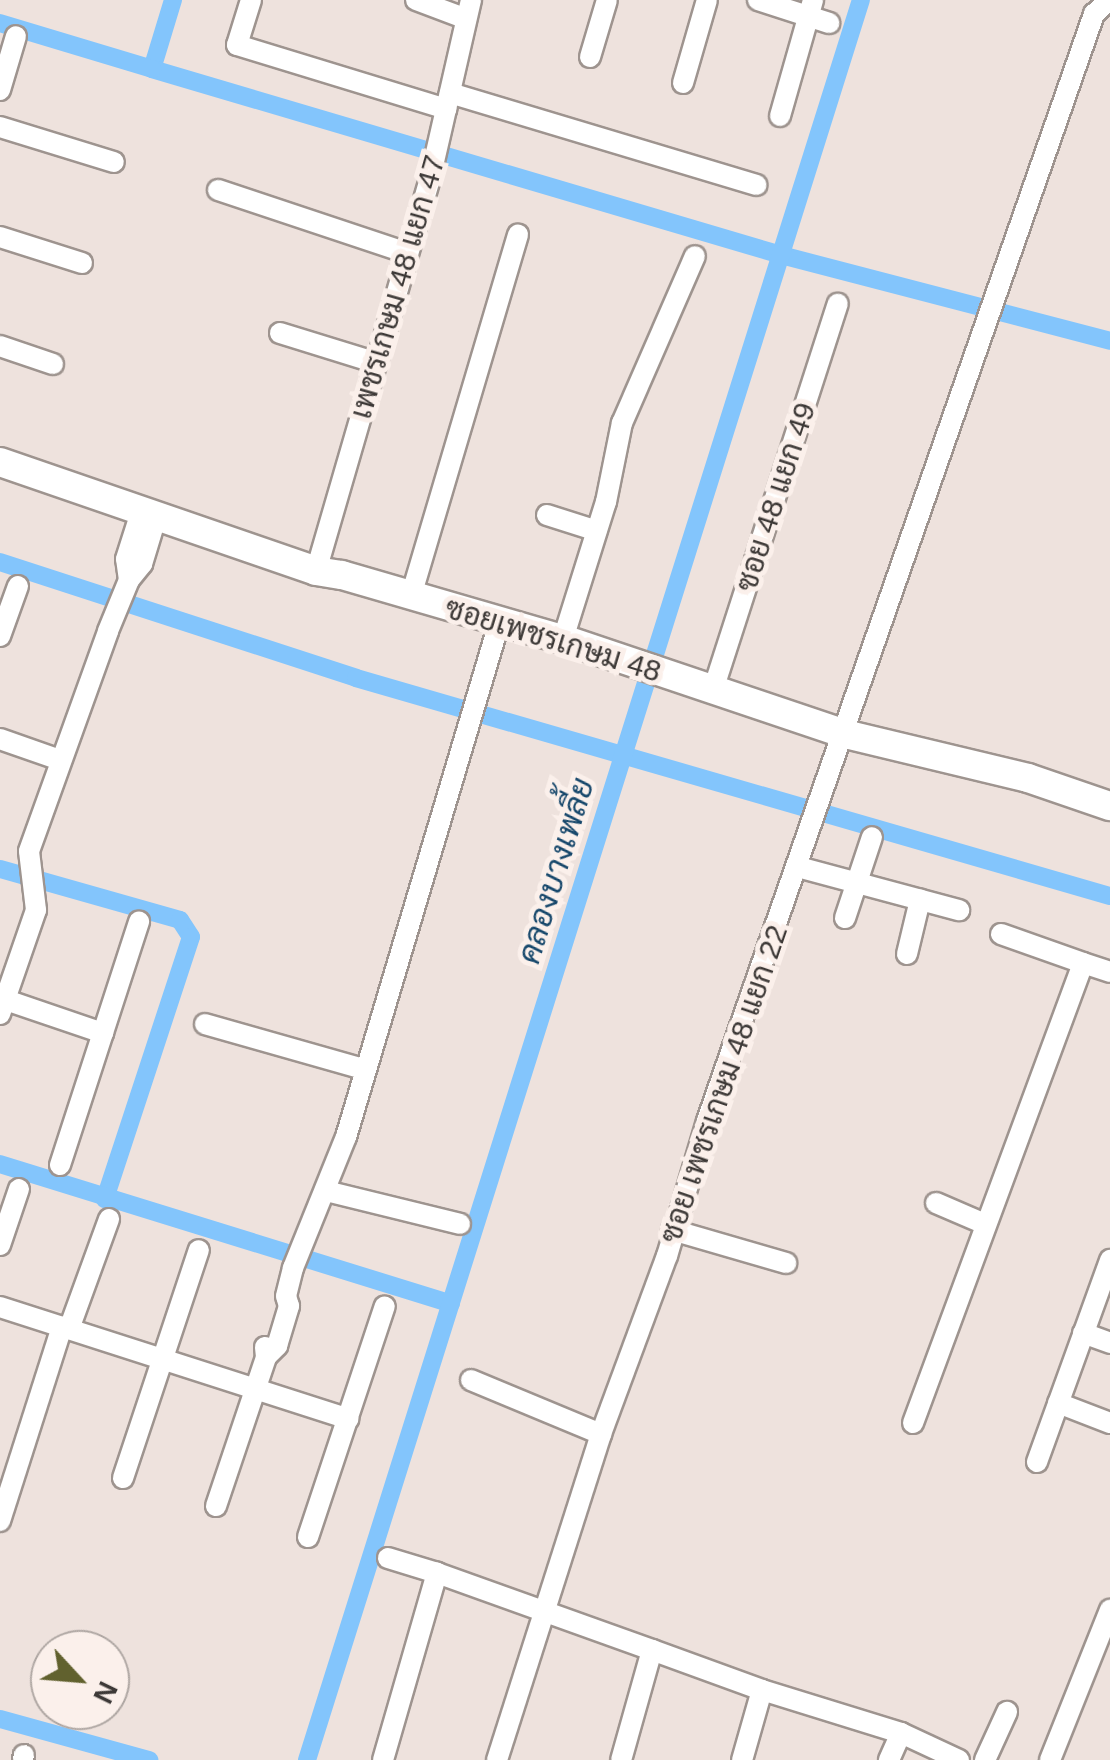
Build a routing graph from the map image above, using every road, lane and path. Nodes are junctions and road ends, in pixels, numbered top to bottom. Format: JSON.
{"nodes":[{"id":1,"x":251,"y":0,"type":"edge"},
{"id":2,"x":416,"y":0,"type":"edge"},
{"id":3,"x":607,"y":0,"type":"edge"},
{"id":4,"x":708,"y":0,"type":"edge"},
{"id":5,"x":758,"y":0,"type":"edge"},
{"id":6,"x":1109,"y":0,"type":"edge"},
{"id":7,"x":811,"y":8,"type":"edge"},
{"id":8,"x":467,"y":9,"type":"edge"},
{"id":9,"x":829,"y":24,"type":"dead end"},
{"id":10,"x":16,"y":36,"type":"dead end"},
{"id":11,"x":590,"y":57,"type":"dead end"},
{"id":12,"x":683,"y":84,"type":"dead end"},
{"id":13,"x":0,"y":90,"type":"edge"},
{"id":14,"x":448,"y":101,"type":"junction"},
{"id":15,"x":780,"y":116,"type":"dead end"},
{"id":16,"x":0,"y":127,"type":"edge"},
{"id":17,"x":114,"y":162,"type":"dead end"},
{"id":18,"x":756,"y":186,"type":"dead end"},
{"id":19,"x":218,"y":190,"type":"dead end"},
{"id":20,"x":518,"y":236,"type":"dead end"},
{"id":21,"x":0,"y":237,"type":"edge"},
{"id":22,"x":407,"y":253,"type":"junction"},
{"id":23,"x":695,"y":256,"type":"dead end"},
{"id":24,"x":82,"y":264,"type":"dead end"},
{"id":25,"x":838,"y":304,"type":"dead end"},
{"id":26,"x":280,"y":333,"type":"dead end"},
{"id":27,"x":0,"y":346,"type":"edge"},
{"id":28,"x":377,"y":362,"type":"junction"},
{"id":29,"x":53,"y":364,"type":"dead end"},
{"id":30,"x":0,"y":462,"type":"edge"},
{"id":31,"x":148,"y":515,"type":"junction"},
{"id":32,"x":547,"y":516,"type":"dead end"},
{"id":33,"x":597,"y":530,"type":"junction"},
{"id":34,"x":316,"y":571,"type":"junction"},
{"id":35,"x":18,"y":586,"type":"dead end"},
{"id":36,"x":411,"y":596,"type":"junction"},
{"id":37,"x":500,"y":620,"type":"junction"},
{"id":38,"x":0,"y":636,"type":"edge"},
{"id":39,"x":563,"y":639,"type":"junction"},
{"id":40,"x":714,"y":690,"type":"junction"},
{"id":41,"x":845,"y":734,"type":"junction"},
{"id":42,"x":0,"y":739,"type":"edge"},
{"id":43,"x":60,"y":760,"type":"junction"},
{"id":44,"x":1110,"y":806,"type":"edge"},
{"id":45,"x":872,"y":836,"type":"dead end"},
{"id":46,"x":798,"y":868,"type":"junction"},
{"id":47,"x":856,"y":883,"type":"junction"},
{"id":48,"x":920,"y":900,"type":"junction"},
{"id":49,"x":959,"y":910,"type":"dead end"},
{"id":50,"x":844,"y":918,"type":"dead end"},
{"id":51,"x":139,"y":922,"type":"dead end"},
{"id":52,"x":1001,"y":934,"type":"dead end"},
{"id":53,"x":907,"y":954,"type":"dead end"},
{"id":54,"x":1082,"y":963,"type":"junction"},
{"id":55,"x":1110,"y":972,"type":"edge"},
{"id":56,"x":2,"y":1004,"type":"edge"},
{"id":57,"x":204,"y":1024,"type":"dead end"},
{"id":58,"x":103,"y":1033,"type":"junction"},
{"id":59,"x":366,"y":1070,"type":"junction"},
{"id":60,"x":60,"y":1165,"type":"dead end"},
{"id":61,"x":19,"y":1189,"type":"dead end"},
{"id":62,"x":326,"y":1191,"type":"junction"},
{"id":63,"x":936,"y":1203,"type":"dead end"},
{"id":64,"x":109,"y":1219,"type":"dead end"},
{"id":65,"x":460,"y":1224,"type":"dead end"},
{"id":66,"x":985,"y":1224,"type":"junction"},
{"id":67,"x":672,"y":1230,"type":"junction"},
{"id":68,"x":0,"y":1245,"type":"edge"},
{"id":69,"x":198,"y":1250,"type":"dead end"},
{"id":70,"x":786,"y":1264,"type":"dead end"},
{"id":71,"x":1109,"y":1264,"type":"edge"},
{"id":72,"x":385,"y":1306,"type":"dead end"},
{"id":73,"x":0,"y":1307,"type":"edge"},
{"id":74,"x":66,"y":1328,"type":"junction"},
{"id":75,"x":1083,"y":1333,"type":"junction"},
{"id":76,"x":1110,"y":1343,"type":"edge"},
{"id":77,"x":162,"y":1359,"type":"junction"},
{"id":78,"x":471,"y":1380,"type":"dead end"},
{"id":79,"x":256,"y":1389,"type":"junction"},
{"id":80,"x":1058,"y":1403,"type":"junction"},
{"id":81,"x":348,"y":1419,"type":"junction"},
{"id":82,"x":1110,"y":1422,"type":"edge"},
{"id":83,"x":912,"y":1423,"type":"dead end"},
{"id":84,"x":601,"y":1434,"type":"junction"},
{"id":85,"x":1037,"y":1462,"type":"dead end"},
{"id":86,"x":123,"y":1478,"type":"dead end"},
{"id":87,"x":216,"y":1506,"type":"dead end"},
{"id":88,"x":0,"y":1521,"type":"edge"},
{"id":89,"x":308,"y":1537,"type":"dead end"},
{"id":90,"x":388,"y":1558,"type":"dead end"},
{"id":91,"x":437,"y":1573,"type":"junction"},
{"id":92,"x":544,"y":1610,"type":"junction"},
{"id":93,"x":1110,"y":1610,"type":"edge"},
{"id":94,"x":652,"y":1650,"type":"junction"},
{"id":95,"x":762,"y":1690,"type":"junction"},
{"id":96,"x":1007,"y":1712,"type":"dead end"},
{"id":97,"x":900,"y":1734,"type":"junction"},
{"id":98,"x":383,"y":1760,"type":"edge"},
{"id":99,"x":497,"y":1760,"type":"edge"},
{"id":100,"x":621,"y":1760,"type":"edge"},
{"id":101,"x":742,"y":1760,"type":"edge"},
{"id":102,"x":889,"y":1760,"type":"edge"},
{"id":103,"x":959,"y":1760,"type":"edge"},
{"id":104,"x":985,"y":1760,"type":"edge"},
{"id":105,"x":1050,"y":1760,"type":"edge"}],
"edges":[{"from":1,"to":14,"type":"street"},
{"from":2,"to":8,"type":"street"},
{"from":3,"to":11,"type":"street"},
{"from":4,"to":12,"type":"street"},
{"from":5,"to":7,"type":"street"},
{"from":6,"to":41,"type":"street","name":"ซอย เพชรเกษม 48 แยก 22"},
{"from":7,"to":9,"type":"street"},
{"from":7,"to":15,"type":"street"},
{"from":8,"to":14,"type":"street","name":"เพชรเกษม 48 แยก 47"},
{"from":10,"to":13,"type":"street"},
{"from":14,"to":18,"type":"street"},
{"from":14,"to":22,"type":"street","name":"เพชรเกษม 48 แยก 47"},
{"from":16,"to":17,"type":"street"},
{"from":19,"to":22,"type":"street"},
{"from":20,"to":36,"type":"street"},
{"from":21,"to":24,"type":"street"},
{"from":22,"to":28,"type":"street","name":"เพชรเกษม 48 แยก 47"},
{"from":23,"to":33,"type":"street"},
{"from":25,"to":40,"type":"street","name":"ซอย 48 แยก 49"},
{"from":26,"to":28,"type":"street"},
{"from":27,"to":29,"type":"street"},
{"from":28,"to":34,"type":"street","name":"เพชรเกษม 48 แยก 47"},
{"from":30,"to":31,"type":"street","name":"ซอยเพชรเกษม 48"},
{"from":31,"to":34,"type":"street","name":"ซอยเพชรเกษม 48"},
{"from":31,"to":43,"type":"street"},
{"from":32,"to":33,"type":"street"},
{"from":33,"to":39,"type":"street"},
{"from":34,"to":36,"type":"street","name":"ซอยเพชรเกษม 48"},
{"from":35,"to":38,"type":"street"},
{"from":36,"to":37,"type":"street","name":"ซอยเพชรเกษม 48"},
{"from":37,"to":39,"type":"street","name":"ซอยเพชรเกษม 48"},
{"from":37,"to":59,"type":"street"},
{"from":39,"to":40,"type":"street","name":"ซอยเพชรเกษม 48"},
{"from":40,"to":41,"type":"street","name":"ซอยเพชรเกษม 48"},
{"from":41,"to":44,"type":"street","name":"ซอยเพชรเกษม 48"},
{"from":41,"to":46,"type":"street","name":"ซอย เพชรเกษม 48 แยก 22"},
{"from":42,"to":43,"type":"street"},
{"from":43,"to":56,"type":"street"},
{"from":45,"to":47,"type":"street"},
{"from":46,"to":47,"type":"street"},
{"from":46,"to":67,"type":"street","name":"ซอย เพชรเกษม 48 แยก 22"},
{"from":47,"to":48,"type":"street"},
{"from":47,"to":50,"type":"street"},
{"from":48,"to":49,"type":"street"},
{"from":48,"to":53,"type":"street"},
{"from":51,"to":58,"type":"street"},
{"from":52,"to":54,"type":"street"},
{"from":54,"to":55,"type":"street"},
{"from":54,"to":66,"type":"street"},
{"from":56,"to":58,"type":"street"},
{"from":57,"to":59,"type":"street"},
{"from":58,"to":60,"type":"street"},
{"from":59,"to":62,"type":"street"},
{"from":61,"to":68,"type":"street"},
{"from":62,"to":65,"type":"street"},
{"from":62,"to":79,"type":"street"},
{"from":63,"to":66,"type":"street"},
{"from":64,"to":74,"type":"street"},
{"from":66,"to":83,"type":"street"},
{"from":67,"to":70,"type":"street"},
{"from":67,"to":84,"type":"street","name":"ซอย เพชรเกษม 48 แยก 22"},
{"from":69,"to":77,"type":"street"},
{"from":71,"to":75,"type":"street"},
{"from":72,"to":81,"type":"street"},
{"from":73,"to":74,"type":"street"},
{"from":74,"to":77,"type":"street"},
{"from":74,"to":88,"type":"street"},
{"from":75,"to":76,"type":"street"},
{"from":75,"to":80,"type":"street"},
{"from":77,"to":79,"type":"street"},
{"from":77,"to":86,"type":"street"},
{"from":78,"to":84,"type":"street"},
{"from":79,"to":81,"type":"street"},
{"from":79,"to":87,"type":"street"},
{"from":80,"to":82,"type":"street"},
{"from":80,"to":85,"type":"street"},
{"from":81,"to":89,"type":"street"},
{"from":84,"to":92,"type":"street","name":"ซอย เพชรเกษม 48 แยก 22"},
{"from":90,"to":91,"type":"street"},
{"from":91,"to":92,"type":"street"},
{"from":91,"to":98,"type":"street"},
{"from":92,"to":94,"type":"street"},
{"from":92,"to":99,"type":"street","name":"ซอย เพชรเกษม 48 แยก 22"},
{"from":93,"to":105,"type":"street"},
{"from":94,"to":95,"type":"street"},
{"from":94,"to":100,"type":"street"},
{"from":95,"to":97,"type":"street"},
{"from":95,"to":101,"type":"street"},
{"from":96,"to":104,"type":"street"},
{"from":97,"to":102,"type":"street"},
{"from":97,"to":103,"type":"street"}]}
